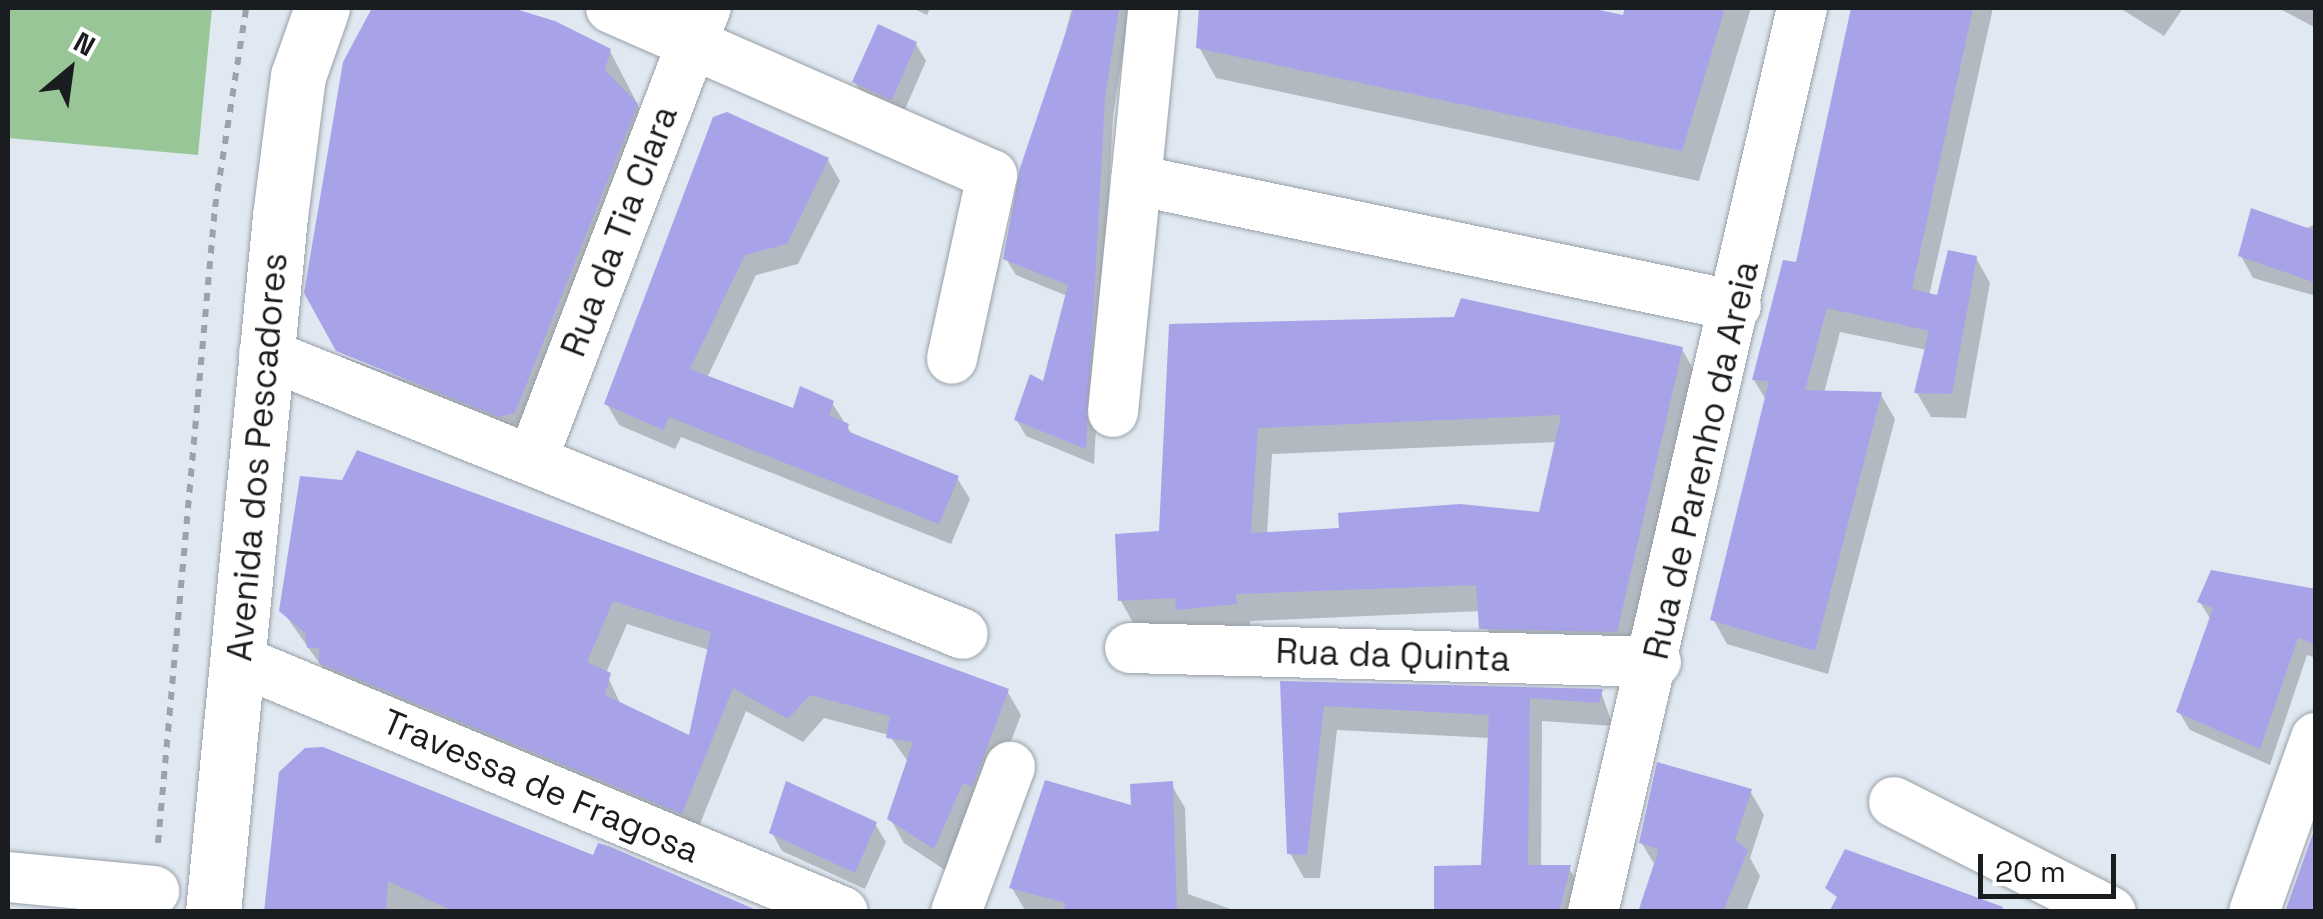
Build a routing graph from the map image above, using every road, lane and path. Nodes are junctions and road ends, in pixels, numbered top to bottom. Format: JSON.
{"nodes":[{"id":1,"x":246,"y":8,"type":"edge"},
{"id":2,"x":322,"y":8,"type":"edge"},
{"id":3,"x":611,"y":8,"type":"edge"},
{"id":4,"x":1153,"y":8,"type":"edge"},
{"id":5,"x":1802,"y":8,"type":"edge"},
{"id":6,"x":697,"y":26,"type":"edge"},
{"id":7,"x":1136,"y":180,"type":"junction"},
{"id":8,"x":1736,"y":306,"type":"junction"},
{"id":9,"x":264,"y":354,"type":"junction"},
{"id":10,"x":952,"y":359,"type":"dead end"},
{"id":11,"x":1113,"y":412,"type":"dead end"},
{"id":12,"x":534,"y":455,"type":"junction"},
{"id":13,"x":963,"y":634,"type":"dead end"},
{"id":14,"x":1130,"y":648,"type":"dead end"},
{"id":15,"x":238,"y":660,"type":"junction"},
{"id":16,"x":1656,"y":662,"type":"junction"},
{"id":17,"x":2316,"y":738,"type":"edge"},
{"id":18,"x":1010,"y":767,"type":"dead end"},
{"id":19,"x":1894,"y":802,"type":"dead end"},
{"id":20,"x":8,"y":877,"type":"edge"},
{"id":21,"x":154,"y":891,"type":"joint"},
{"id":22,"x":212,"y":912,"type":"edge"},
{"id":23,"x":843,"y":912,"type":"edge"},
{"id":24,"x":956,"y":912,"type":"edge"},
{"id":25,"x":1594,"y":912,"type":"edge"},
{"id":26,"x":2111,"y":912,"type":"edge"},
{"id":27,"x":2254,"y":912,"type":"edge"}],
"edges":[{"from":1,"to":21,"type":"path"},
{"from":2,"to":9,"type":"street","name":"Avenida dos Pescadores"},
{"from":3,"to":6,"type":"street"},
{"from":4,"to":7,"type":"street"},
{"from":5,"to":8,"type":"street","name":"Rua de Parenho da Areia"},
{"from":6,"to":10,"type":"street"},
{"from":6,"to":12,"type":"street","name":"Rua da Tia Clara"},
{"from":7,"to":8,"type":"street"},
{"from":7,"to":11,"type":"street"},
{"from":8,"to":16,"type":"street","name":"Rua de Parenho da Areia"},
{"from":9,"to":12,"type":"street"},
{"from":9,"to":15,"type":"street","name":"Avenida dos Pescadores"},
{"from":12,"to":13,"type":"street"},
{"from":14,"to":16,"type":"street","name":"Rua da Quinta"},
{"from":15,"to":22,"type":"street","name":"Avenida dos Pescadores"},
{"from":15,"to":23,"type":"street","name":"Travessa de Fragosa"},
{"from":16,"to":25,"type":"street","name":"Rua de Parenho da Areia"},
{"from":17,"to":27,"type":"street"},
{"from":18,"to":24,"type":"street"},
{"from":19,"to":26,"type":"street"},
{"from":20,"to":21,"type":"street"}]}
